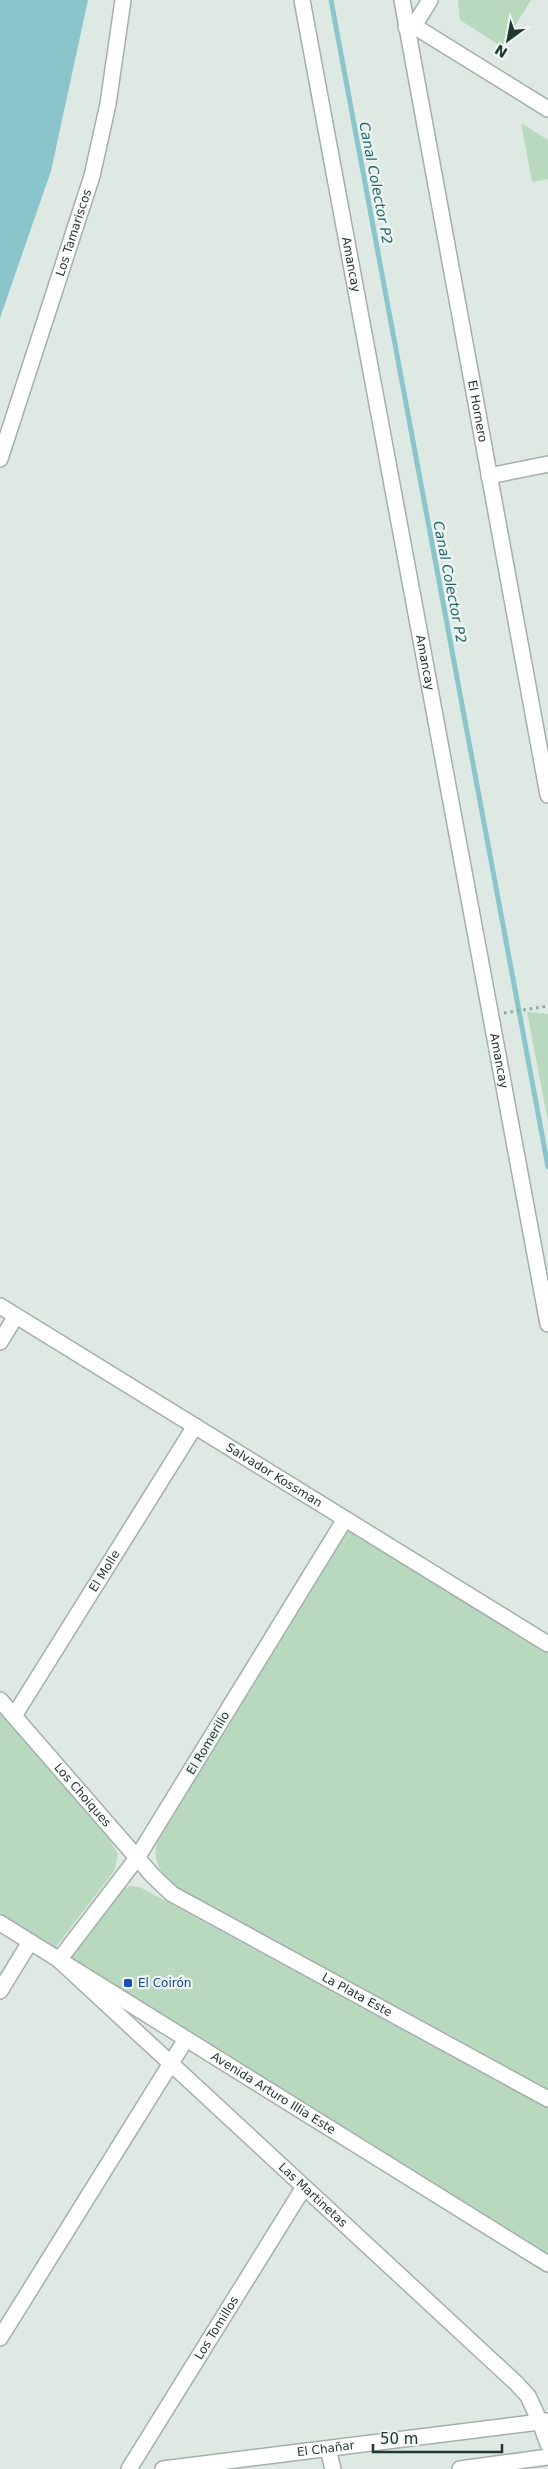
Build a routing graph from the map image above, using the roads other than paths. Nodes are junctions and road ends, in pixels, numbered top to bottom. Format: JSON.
{"nodes":[{"id":1,"x":123,"y":0,"type":"edge"},
{"id":2,"x":302,"y":0,"type":"edge"},
{"id":3,"x":402,"y":0,"type":"edge"},
{"id":4,"x":430,"y":0,"type":"edge"},
{"id":5,"x":410,"y":26,"type":"junction"},
{"id":6,"x":548,"y":109,"type":"edge"},
{"id":7,"x":0,"y":459,"type":"edge"},
{"id":8,"x":548,"y":464,"type":"edge"},
{"id":9,"x":489,"y":476,"type":"junction"},
{"id":10,"x":548,"y":795,"type":"edge"},
{"id":11,"x":0,"y":1306,"type":"edge"},
{"id":12,"x":16,"y":1316,"type":"junction"},
{"id":13,"x":548,"y":1324,"type":"edge"},
{"id":14,"x":0,"y":1342,"type":"edge"},
{"id":15,"x":195,"y":1426,"type":"junction"},
{"id":16,"x":345,"y":1519,"type":"junction"},
{"id":17,"x":548,"y":1644,"type":"edge"},
{"id":18,"x":0,"y":1700,"type":"edge"},
{"id":19,"x":14,"y":1716,"type":"junction"},
{"id":20,"x":137,"y":1858,"type":"junction"},
{"id":21,"x":167,"y":1890,"type":"joint"},
{"id":22,"x":0,"y":1923,"type":"edge"},
{"id":23,"x":30,"y":1942,"type":"junction"},
{"id":24,"x":59,"y":1960,"type":"junction"},
{"id":25,"x":0,"y":1991,"type":"edge"},
{"id":26,"x":186,"y":2039,"type":"junction"},
{"id":27,"x":170,"y":2063,"type":"junction"},
{"id":28,"x":548,"y":2099,"type":"edge"},
{"id":29,"x":304,"y":2187,"type":"junction"},
{"id":30,"x":548,"y":2264,"type":"edge"},
{"id":31,"x":0,"y":2338,"type":"edge"},
{"id":32,"x":544,"y":2421,"type":"edge"},
{"id":33,"x":548,"y":2444,"type":"edge"},
{"id":34,"x":328,"y":2448,"type":"junction"},
{"id":35,"x":548,"y":2457,"type":"edge"},
{"id":36,"x":129,"y":2469,"type":"edge"},
{"id":37,"x":163,"y":2469,"type":"edge"},
{"id":38,"x":333,"y":2469,"type":"edge"},
{"id":39,"x":460,"y":2469,"type":"edge"}],
"edges":[{"from":1,"to":7,"type":"street","name":"Los Tamariscos"},
{"from":2,"to":13,"type":"street","name":"Amancay"},
{"from":3,"to":5,"type":"street","name":"El Hornero"},
{"from":4,"to":5,"type":"street"},
{"from":5,"to":6,"type":"street"},
{"from":5,"to":9,"type":"street","name":"El Hornero"},
{"from":8,"to":9,"type":"street"},
{"from":9,"to":10,"type":"street","name":"El Hornero"},
{"from":11,"to":12,"type":"street","name":"Salvador Kossman"},
{"from":12,"to":14,"type":"street"},
{"from":12,"to":15,"type":"street","name":"Salvador Kossman"},
{"from":15,"to":16,"type":"street","name":"Salvador Kossman"},
{"from":15,"to":19,"type":"street","name":"El Molle"},
{"from":16,"to":17,"type":"street","name":"Salvador Kossman"},
{"from":16,"to":20,"type":"street","name":"El Romerillo"},
{"from":18,"to":19,"type":"street","name":"Los Choiques"},
{"from":19,"to":20,"type":"street","name":"Los Choiques"},
{"from":20,"to":21,"type":"street","name":"Los Choiques"},
{"from":20,"to":24,"type":"street","name":"El Romerillo"},
{"from":21,"to":28,"type":"street","name":"La Plata Este"},
{"from":22,"to":23,"type":"street","name":"Avenida Arturo Illia Este"},
{"from":23,"to":24,"type":"street","name":"Avenida Arturo Illia Este"},
{"from":23,"to":25,"type":"street"},
{"from":24,"to":26,"type":"street","name":"Avenida Arturo Illia Este"},
{"from":24,"to":27,"type":"street","name":"Las Martinetas"},
{"from":26,"to":27,"type":"street"},
{"from":26,"to":30,"type":"street","name":"Avenida Arturo Illia Este"},
{"from":27,"to":29,"type":"street","name":"Las Martinetas"},
{"from":27,"to":31,"type":"street"},
{"from":29,"to":32,"type":"street","name":"Las Martinetas"},
{"from":29,"to":36,"type":"street","name":"Los Tomillos"},
{"from":32,"to":33,"type":"street","name":"Las Martinetas"},
{"from":32,"to":34,"type":"street","name":"El Chañar"},
{"from":34,"to":37,"type":"street","name":"El Chañar"},
{"from":34,"to":38,"type":"street"},
{"from":35,"to":39,"type":"street"}]}
